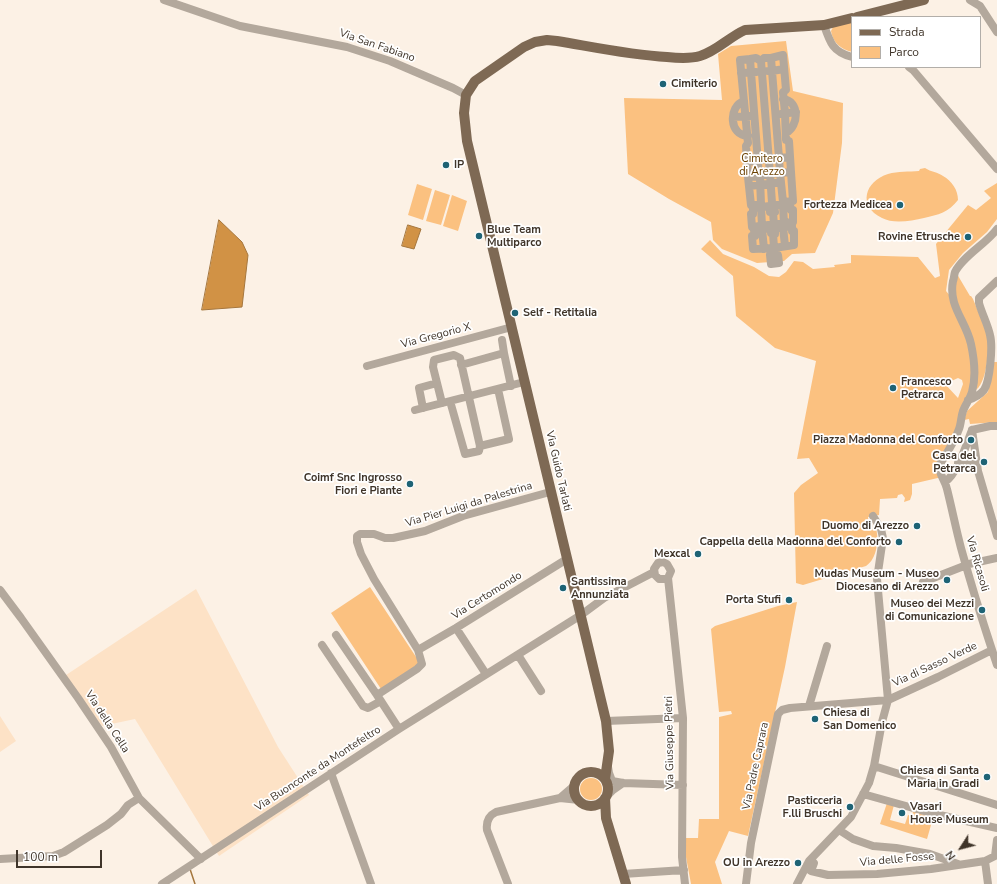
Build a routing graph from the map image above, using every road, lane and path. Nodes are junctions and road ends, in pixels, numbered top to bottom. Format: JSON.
{"nodes":[{"id":1,"x":164,"y":0,"type":"edge"},
{"id":2,"x":924,"y":0,"type":"edge"},
{"id":3,"x":970,"y":0,"type":"edge"},
{"id":4,"x":861,"y":16,"type":"edge"},
{"id":5,"x":851,"y":18,"type":"edge"},
{"id":6,"x":824,"y":25,"type":"junction"},
{"id":7,"x":997,"y":32,"type":"edge"},
{"id":8,"x":851,"y":57,"type":"edge"},
{"id":9,"x":771,"y":58,"type":"junction"},
{"id":10,"x":750,"y":59,"type":"junction"},
{"id":11,"x":761,"y":61,"type":"junction"},
{"id":12,"x":910,"y":68,"type":"edge"},
{"id":13,"x":784,"y":69,"type":"junction"},
{"id":14,"x":762,"y":71,"type":"junction"},
{"id":15,"x":772,"y":71,"type":"junction"},
{"id":16,"x":752,"y":72,"type":"junction"},
{"id":17,"x":741,"y":73,"type":"junction"},
{"id":18,"x":774,"y":93,"type":"junction"},
{"id":19,"x":764,"y":94,"type":"junction"},
{"id":20,"x":466,"y":95,"type":"junction"},
{"id":21,"x":753,"y":95,"type":"junction"},
{"id":22,"x":783,"y":95,"type":"junction"},
{"id":23,"x":744,"y":99,"type":"junction"},
{"id":24,"x":796,"y":112,"type":"junction"},
{"id":25,"x":785,"y":113,"type":"junction"},
{"id":26,"x":775,"y":114,"type":"junction"},
{"id":27,"x":765,"y":115,"type":"junction"},
{"id":28,"x":755,"y":116,"type":"junction"},
{"id":29,"x":733,"y":117,"type":"junction"},
{"id":30,"x":746,"y":117,"type":"junction"},
{"id":31,"x":767,"y":132,"type":"junction"},
{"id":32,"x":781,"y":132,"type":"junction"},
{"id":33,"x":756,"y":133,"type":"junction"},
{"id":34,"x":748,"y":137,"type":"junction"},
{"id":35,"x":779,"y":158,"type":"junction"},
{"id":36,"x":790,"y":158,"type":"junction"},
{"id":37,"x":769,"y":159,"type":"junction"},
{"id":38,"x":758,"y":160,"type":"junction"},
{"id":39,"x":747,"y":162,"type":"junction"},
{"id":40,"x":997,"y":168,"type":"edge"},
{"id":41,"x":791,"y":172,"type":"junction"},
{"id":42,"x":780,"y":173,"type":"junction"},
{"id":43,"x":770,"y":174,"type":"junction"},
{"id":44,"x":759,"y":176,"type":"junction"},
{"id":45,"x":748,"y":177,"type":"junction"},
{"id":46,"x":781,"y":182,"type":"junction"},
{"id":47,"x":792,"y":182,"type":"junction"},
{"id":48,"x":771,"y":184,"type":"junction"},
{"id":49,"x":760,"y":185,"type":"junction"},
{"id":50,"x":478,"y":186,"type":"junction"},
{"id":51,"x":749,"y":186,"type":"junction"},
{"id":52,"x":772,"y":203,"type":"junction"},
{"id":53,"x":783,"y":204,"type":"junction"},
{"id":54,"x":761,"y":206,"type":"junction"},
{"id":55,"x":773,"y":212,"type":"junction"},
{"id":56,"x":774,"y":225,"type":"junction"},
{"id":57,"x":784,"y":225,"type":"junction"},
{"id":58,"x":762,"y":228,"type":"junction"},
{"id":59,"x":997,"y":229,"type":"edge"},
{"id":60,"x":773,"y":234,"type":"junction"},
{"id":61,"x":485,"y":238,"type":"junction"},
{"id":62,"x":774,"y":251,"type":"junction"},
{"id":63,"x":499,"y":275,"type":"junction"},
{"id":64,"x":996,"y":284,"type":"edge"},
{"id":65,"x":505,"y":301,"type":"junction"},
{"id":66,"x":512,"y":328,"type":"junction"},
{"id":67,"x":502,"y":340,"type":"dead end"},
{"id":68,"x":504,"y":353,"type":"junction"},
{"id":69,"x":461,"y":365,"type":"junction"},
{"id":70,"x":367,"y":366,"type":"dead end"},
{"id":71,"x":524,"y":382,"type":"junction"},
{"id":72,"x":437,"y":383,"type":"junction"},
{"id":73,"x":511,"y":386,"type":"junction"},
{"id":74,"x":498,"y":389,"type":"junction"},
{"id":75,"x":469,"y":396,"type":"junction"},
{"id":76,"x":968,"y":400,"type":"junction"},
{"id":77,"x":446,"y":402,"type":"junction"},
{"id":78,"x":997,"y":426,"type":"edge"},
{"id":79,"x":972,"y":430,"type":"junction"},
{"id":80,"x":480,"y":446,"type":"junction"},
{"id":81,"x":977,"y":462,"type":"junction"},
{"id":82,"x":958,"y":463,"type":"junction"},
{"id":83,"x":945,"y":482,"type":"junction"},
{"id":84,"x":550,"y":492,"type":"junction"},
{"id":85,"x":873,"y":516,"type":"dead end"},
{"id":86,"x":997,"y":536,"type":"edge"},
{"id":87,"x":997,"y":558,"type":"edge"},
{"id":88,"x":567,"y":559,"type":"junction"},
{"id":89,"x":654,"y":572,"type":"junction"},
{"id":90,"x":668,"y":578,"type":"junction"},
{"id":91,"x":923,"y":582,"type":"dead end"},
{"id":92,"x":0,"y":590,"type":"edge"},
{"id":93,"x":581,"y":616,"type":"junction"},
{"id":94,"x":456,"y":628,"type":"junction"},
{"id":95,"x":336,"y":635,"type":"dead end"},
{"id":96,"x":322,"y":645,"type":"dead end"},
{"id":97,"x":827,"y":646,"type":"dead end"},
{"id":98,"x":418,"y":650,"type":"junction"},
{"id":99,"x":994,"y":651,"type":"edge"},
{"id":100,"x":518,"y":655,"type":"junction"},
{"id":101,"x":997,"y":665,"type":"edge"},
{"id":102,"x":486,"y":674,"type":"junction"},
{"id":103,"x":541,"y":691,"type":"dead end"},
{"id":104,"x":379,"y":698,"type":"junction"},
{"id":105,"x":888,"y":700,"type":"junction"},
{"id":106,"x":809,"y":706,"type":"junction"},
{"id":107,"x":683,"y":718,"type":"junction"},
{"id":108,"x":606,"y":721,"type":"junction"},
{"id":109,"x":399,"y":729,"type":"junction"},
{"id":110,"x":607,"y":761,"type":"junction"},
{"id":111,"x":874,"y":766,"type":"junction"},
{"id":112,"x":594,"y":772,"type":"junction"},
{"id":113,"x":331,"y":773,"type":"junction"},
{"id":114,"x":608,"y":780,"type":"junction"},
{"id":115,"x":623,"y":783,"type":"junction"},
{"id":116,"x":575,"y":785,"type":"junction"},
{"id":117,"x":682,"y":785,"type":"junction"},
{"id":118,"x":863,"y":794,"type":"junction"},
{"id":119,"x":139,"y":798,"type":"junction"},
{"id":120,"x":560,"y":798,"type":"junction"},
{"id":121,"x":605,"y":798,"type":"junction"},
{"id":122,"x":579,"y":800,"type":"junction"},
{"id":123,"x":591,"y":805,"type":"junction"},
{"id":124,"x":997,"y":805,"type":"edge"},
{"id":125,"x":606,"y":818,"type":"junction"},
{"id":126,"x":997,"y":828,"type":"edge"},
{"id":127,"x":839,"y":830,"type":"junction"},
{"id":128,"x":997,"y":840,"type":"edge"},
{"id":129,"x":0,"y":859,"type":"edge"},
{"id":130,"x":201,"y":859,"type":"junction"},
{"id":131,"x":985,"y":861,"type":"junction"},
{"id":132,"x":959,"y":864,"type":"junction"},
{"id":133,"x":684,"y":870,"type":"junction"},
{"id":134,"x":807,"y":872,"type":"junction"},
{"id":135,"x":625,"y":879,"type":"edge"},
{"id":136,"x":162,"y":884,"type":"edge"},
{"id":137,"x":371,"y":884,"type":"edge"},
{"id":138,"x":508,"y":884,"type":"edge"},
{"id":139,"x":685,"y":884,"type":"edge"},
{"id":140,"x":746,"y":884,"type":"edge"},
{"id":141,"x":797,"y":884,"type":"edge"},
{"id":142,"x":988,"y":884,"type":"edge"}],
"edges":[{"from":1,"to":20,"type":"street","name":"Via San Fabiano"},
{"from":2,"to":4,"type":"main road"},
{"from":3,"to":7,"type":"street"},
{"from":5,"to":6,"type":"main road"},
{"from":6,"to":8,"type":"street"},
{"from":6,"to":20,"type":"main road"},
{"from":9,"to":11,"type":"street"},
{"from":9,"to":13,"type":"street"},
{"from":9,"to":15,"type":"street"},
{"from":10,"to":11,"type":"street"},
{"from":10,"to":16,"type":"street"},
{"from":10,"to":17,"type":"street"},
{"from":11,"to":14,"type":"street"},
{"from":12,"to":40,"type":"street"},
{"from":13,"to":15,"type":"street"},
{"from":13,"to":22,"type":"street"},
{"from":14,"to":15,"type":"street"},
{"from":14,"to":16,"type":"street"},
{"from":14,"to":19,"type":"street"},
{"from":15,"to":18,"type":"street"},
{"from":16,"to":17,"type":"street"},
{"from":16,"to":21,"type":"street"},
{"from":17,"to":23,"type":"street"},
{"from":18,"to":19,"type":"street"},
{"from":18,"to":22,"type":"street"},
{"from":18,"to":26,"type":"street"},
{"from":19,"to":21,"type":"street"},
{"from":19,"to":27,"type":"street"},
{"from":20,"to":50,"type":"main road"},
{"from":21,"to":23,"type":"street"},
{"from":21,"to":28,"type":"street"},
{"from":22,"to":24,"type":"street"},
{"from":22,"to":25,"type":"street"},
{"from":23,"to":29,"type":"street"},
{"from":23,"to":30,"type":"street"},
{"from":24,"to":25,"type":"street"},
{"from":24,"to":32,"type":"street"},
{"from":25,"to":26,"type":"street"},
{"from":25,"to":32,"type":"street"},
{"from":26,"to":27,"type":"street"},
{"from":26,"to":32,"type":"street"},
{"from":27,"to":28,"type":"street"},
{"from":27,"to":31,"type":"street"},
{"from":28,"to":30,"type":"street"},
{"from":28,"to":33,"type":"street"},
{"from":29,"to":30,"type":"street"},
{"from":29,"to":34,"type":"street"},
{"from":30,"to":34,"type":"street"},
{"from":31,"to":32,"type":"street"},
{"from":31,"to":33,"type":"street"},
{"from":31,"to":37,"type":"street"},
{"from":32,"to":35,"type":"street"},
{"from":32,"to":36,"type":"street"},
{"from":33,"to":34,"type":"street"},
{"from":33,"to":38,"type":"street"},
{"from":34,"to":39,"type":"street"},
{"from":35,"to":36,"type":"street"},
{"from":35,"to":37,"type":"street"},
{"from":35,"to":42,"type":"street"},
{"from":36,"to":41,"type":"street"},
{"from":37,"to":38,"type":"street"},
{"from":37,"to":43,"type":"street"},
{"from":38,"to":39,"type":"street"},
{"from":38,"to":44,"type":"street"},
{"from":39,"to":45,"type":"street"},
{"from":41,"to":42,"type":"street"},
{"from":41,"to":47,"type":"street"},
{"from":42,"to":43,"type":"street"},
{"from":42,"to":46,"type":"street"},
{"from":43,"to":44,"type":"street"},
{"from":43,"to":48,"type":"street"},
{"from":44,"to":45,"type":"street"},
{"from":44,"to":49,"type":"street"},
{"from":45,"to":51,"type":"street"},
{"from":46,"to":47,"type":"street"},
{"from":46,"to":48,"type":"street"},
{"from":46,"to":53,"type":"street"},
{"from":47,"to":53,"type":"street"},
{"from":48,"to":49,"type":"street"},
{"from":48,"to":52,"type":"street"},
{"from":49,"to":51,"type":"street"},
{"from":49,"to":54,"type":"street"},
{"from":50,"to":61,"type":"main road"},
{"from":50,"to":63,"type":"main road","name":"Via Guido Tarlati"},
{"from":51,"to":54,"type":"street"},
{"from":52,"to":53,"type":"street"},
{"from":52,"to":54,"type":"street"},
{"from":53,"to":55,"type":"street"},
{"from":53,"to":57,"type":"street"},
{"from":54,"to":55,"type":"street"},
{"from":54,"to":58,"type":"street"},
{"from":55,"to":56,"type":"street"},
{"from":56,"to":57,"type":"street"},
{"from":56,"to":58,"type":"street"},
{"from":57,"to":60,"type":"street"},
{"from":57,"to":62,"type":"street"},
{"from":58,"to":60,"type":"street"},
{"from":58,"to":62,"type":"street"},
{"from":59,"to":76,"type":"street","name":"Via Ricasoli"},
{"from":60,"to":62,"type":"street"},
{"from":61,"to":63,"type":"main road"},
{"from":61,"to":65,"type":"main road"},
{"from":63,"to":65,"type":"main road","name":"Via Guido Tarlati"},
{"from":64,"to":76,"type":"street"},
{"from":65,"to":66,"type":"main road","name":"Via Guido Tarlati"},
{"from":66,"to":70,"type":"street","name":"Via Gregorio X"},
{"from":66,"to":71,"type":"main road","name":"Via Guido Tarlati"},
{"from":67,"to":68,"type":"street"},
{"from":68,"to":69,"type":"street"},
{"from":68,"to":73,"type":"street"},
{"from":69,"to":72,"type":"street"},
{"from":69,"to":75,"type":"street"},
{"from":71,"to":73,"type":"street"},
{"from":71,"to":84,"type":"main road","name":"Via Guido Tarlati"},
{"from":72,"to":77,"type":"street"},
{"from":72,"to":77,"type":"street"},
{"from":73,"to":74,"type":"street"},
{"from":74,"to":75,"type":"street"},
{"from":74,"to":80,"type":"street"},
{"from":75,"to":77,"type":"street"},
{"from":75,"to":80,"type":"street"},
{"from":76,"to":83,"type":"street","name":"Via Ricasoli"},
{"from":77,"to":80,"type":"street"},
{"from":78,"to":79,"type":"street"},
{"from":79,"to":81,"type":"street"},
{"from":79,"to":82,"type":"street"},
{"from":81,"to":82,"type":"street"},
{"from":81,"to":86,"type":"street"},
{"from":82,"to":83,"type":"street"},
{"from":83,"to":99,"type":"street","name":"Via Ricasoli"},
{"from":84,"to":88,"type":"main road","name":"Via Guido Tarlati"},
{"from":84,"to":98,"type":"street","name":"Via Pier Luigi da Palestrina"},
{"from":85,"to":105,"type":"street"},
{"from":87,"to":91,"type":"street"},
{"from":88,"to":93,"type":"main road","name":"Via Guido Tarlati"},
{"from":88,"to":94,"type":"street","name":"Via Certomondo"},
{"from":89,"to":90,"type":"street"},
{"from":89,"to":90,"type":"street","name":"Via Giuseppe Pietri"},
{"from":89,"to":93,"type":"street","name":"Via Buonconte da Montefeltro"},
{"from":90,"to":107,"type":"street","name":"Via Giuseppe Pietri"},
{"from":92,"to":119,"type":"street","name":"Via della Cella"},
{"from":93,"to":100,"type":"street","name":"Via Buonconte da Montefeltro"},
{"from":93,"to":108,"type":"main road","name":"Via Guido Tarlati"},
{"from":94,"to":98,"type":"street","name":"Via Certomondo"},
{"from":94,"to":102,"type":"street"},
{"from":95,"to":104,"type":"street"},
{"from":96,"to":104,"type":"street"},
{"from":97,"to":106,"type":"street"},
{"from":98,"to":104,"type":"street"},
{"from":99,"to":101,"type":"street","name":"Via Ricasoli"},
{"from":99,"to":105,"type":"street","name":"Via di Sasso Verde"},
{"from":100,"to":102,"type":"street","name":"Via Buonconte da Montefeltro"},
{"from":100,"to":103,"type":"street"},
{"from":102,"to":109,"type":"street","name":"Via Buonconte da Montefeltro"},
{"from":104,"to":109,"type":"street"},
{"from":105,"to":106,"type":"street","name":"Via Padre Caprara"},
{"from":105,"to":111,"type":"street"},
{"from":106,"to":140,"type":"street","name":"Via Padre Caprara"},
{"from":107,"to":108,"type":"street"},
{"from":107,"to":117,"type":"street","name":"Via Giuseppe Pietri"},
{"from":108,"to":110,"type":"main road","name":"Via Guido Tarlati"},
{"from":109,"to":113,"type":"street","name":"Via Buonconte da Montefeltro"},
{"from":110,"to":112,"type":"main road"},
{"from":110,"to":114,"type":"main road","name":"Via Guido Tarlati"},
{"from":111,"to":118,"type":"street"},
{"from":111,"to":124,"type":"street"},
{"from":112,"to":114,"type":"main road"},
{"from":112,"to":116,"type":"main road"},
{"from":113,"to":130,"type":"street","name":"Via Buonconte da Montefeltro"},
{"from":113,"to":137,"type":"street"},
{"from":114,"to":115,"type":"street"},
{"from":114,"to":121,"type":"main road"},
{"from":115,"to":117,"type":"street"},
{"from":115,"to":121,"type":"street"},
{"from":116,"to":120,"type":"street"},
{"from":116,"to":122,"type":"main road"},
{"from":117,"to":133,"type":"street","name":"Via Giuseppe Pietri"},
{"from":118,"to":126,"type":"street"},
{"from":118,"to":127,"type":"street"},
{"from":119,"to":129,"type":"street"},
{"from":119,"to":130,"type":"street","name":"Via della Cella"},
{"from":120,"to":122,"type":"street"},
{"from":120,"to":138,"type":"street"},
{"from":121,"to":123,"type":"main road"},
{"from":121,"to":125,"type":"main road"},
{"from":122,"to":123,"type":"main road"},
{"from":123,"to":125,"type":"main road"},
{"from":125,"to":135,"type":"main road"},
{"from":127,"to":132,"type":"street"},
{"from":127,"to":134,"type":"street"},
{"from":128,"to":131,"type":"street"},
{"from":130,"to":136,"type":"street","name":"Via Buonconte da Montefeltro"},
{"from":131,"to":132,"type":"street","name":"Via delle Fosse"},
{"from":131,"to":142,"type":"street"},
{"from":132,"to":134,"type":"street","name":"Via delle Fosse"},
{"from":133,"to":135,"type":"street"},
{"from":133,"to":139,"type":"street","name":"Via Giuseppe Pietri"},
{"from":134,"to":141,"type":"street"}]}
